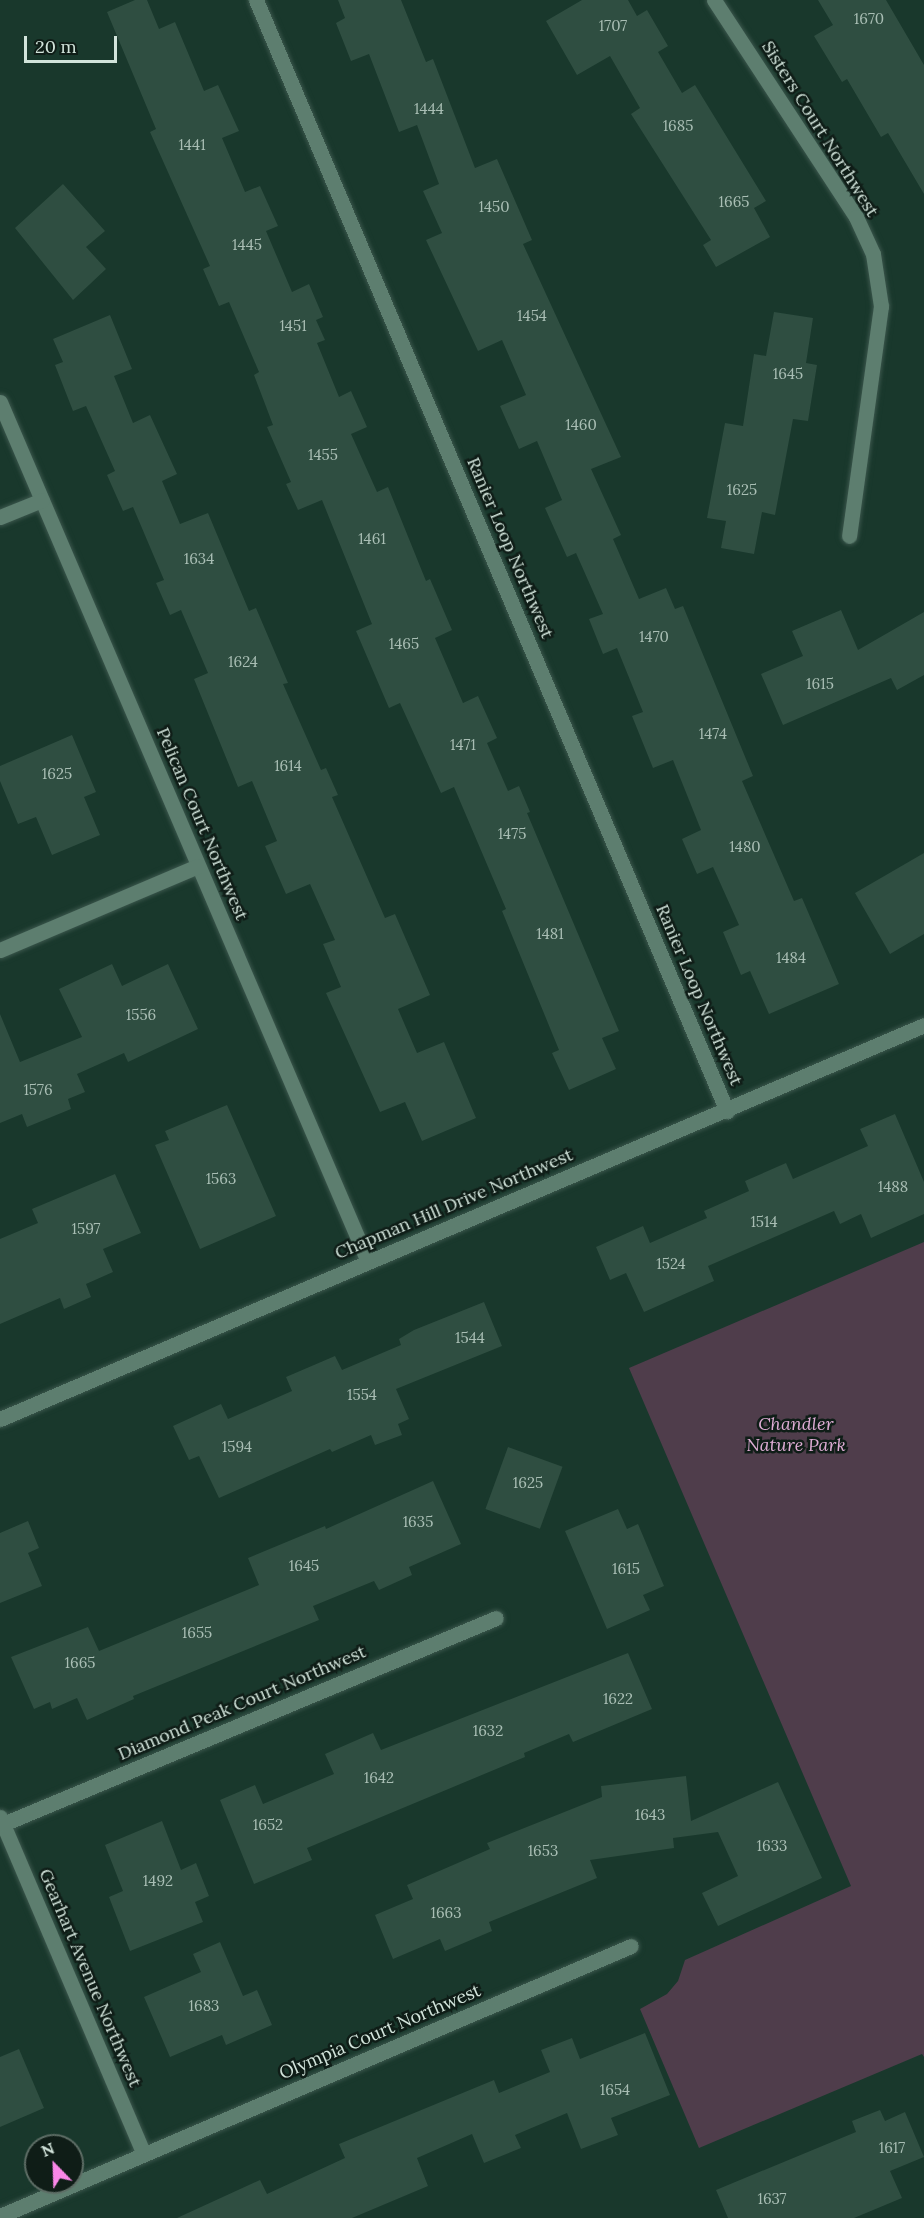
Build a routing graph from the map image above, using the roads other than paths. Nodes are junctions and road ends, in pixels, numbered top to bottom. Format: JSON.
{"nodes":[{"id":1,"x":256,"y":0,"type":"edge"},
{"id":2,"x":714,"y":0,"type":"edge"},
{"id":3,"x":0,"y":402,"type":"edge"},
{"id":4,"x":42,"y":500,"type":"junction"},
{"id":5,"x":0,"y":517,"type":"edge"},
{"id":6,"x":849,"y":536,"type":"dead end"},
{"id":7,"x":198,"y":866,"type":"junction"},
{"id":8,"x":0,"y":950,"type":"edge"},
{"id":9,"x":924,"y":1025,"type":"edge"},
{"id":10,"x":727,"y":1111,"type":"junction"},
{"id":11,"x":368,"y":1262,"type":"junction"},
{"id":12,"x":0,"y":1419,"type":"edge"},
{"id":13,"x":496,"y":1618,"type":"dead end"},
{"id":14,"x":2,"y":1820,"type":"edge"},
{"id":15,"x":631,"y":1946,"type":"dead end"},
{"id":16,"x":144,"y":2154,"type":"junction"},
{"id":17,"x":0,"y":2216,"type":"edge"}],
"edges":[{"from":1,"to":10,"type":"street","name":"Ranier Loop Northwest"},
{"from":2,"to":6,"type":"street","name":"Sisters Court Northwest"},
{"from":3,"to":4,"type":"street","name":"Pelican Court Northwest"},
{"from":4,"to":5,"type":"street"},
{"from":4,"to":7,"type":"street","name":"Pelican Court Northwest"},
{"from":7,"to":8,"type":"street"},
{"from":7,"to":11,"type":"street","name":"Pelican Court Northwest"},
{"from":9,"to":10,"type":"street","name":"Chapman Hill Drive Northwest"},
{"from":10,"to":11,"type":"street","name":"Chapman Hill Drive Northwest"},
{"from":11,"to":12,"type":"street","name":"Chapman Hill Drive Northwest"},
{"from":13,"to":14,"type":"street","name":"Diamond Peak Court Northwest"},
{"from":14,"to":16,"type":"street","name":"Gearhart Avenue Northwest"},
{"from":15,"to":16,"type":"street","name":"Olympia Court Northwest"},
{"from":16,"to":17,"type":"street","name":"Olympia Court Northwest"}]}
